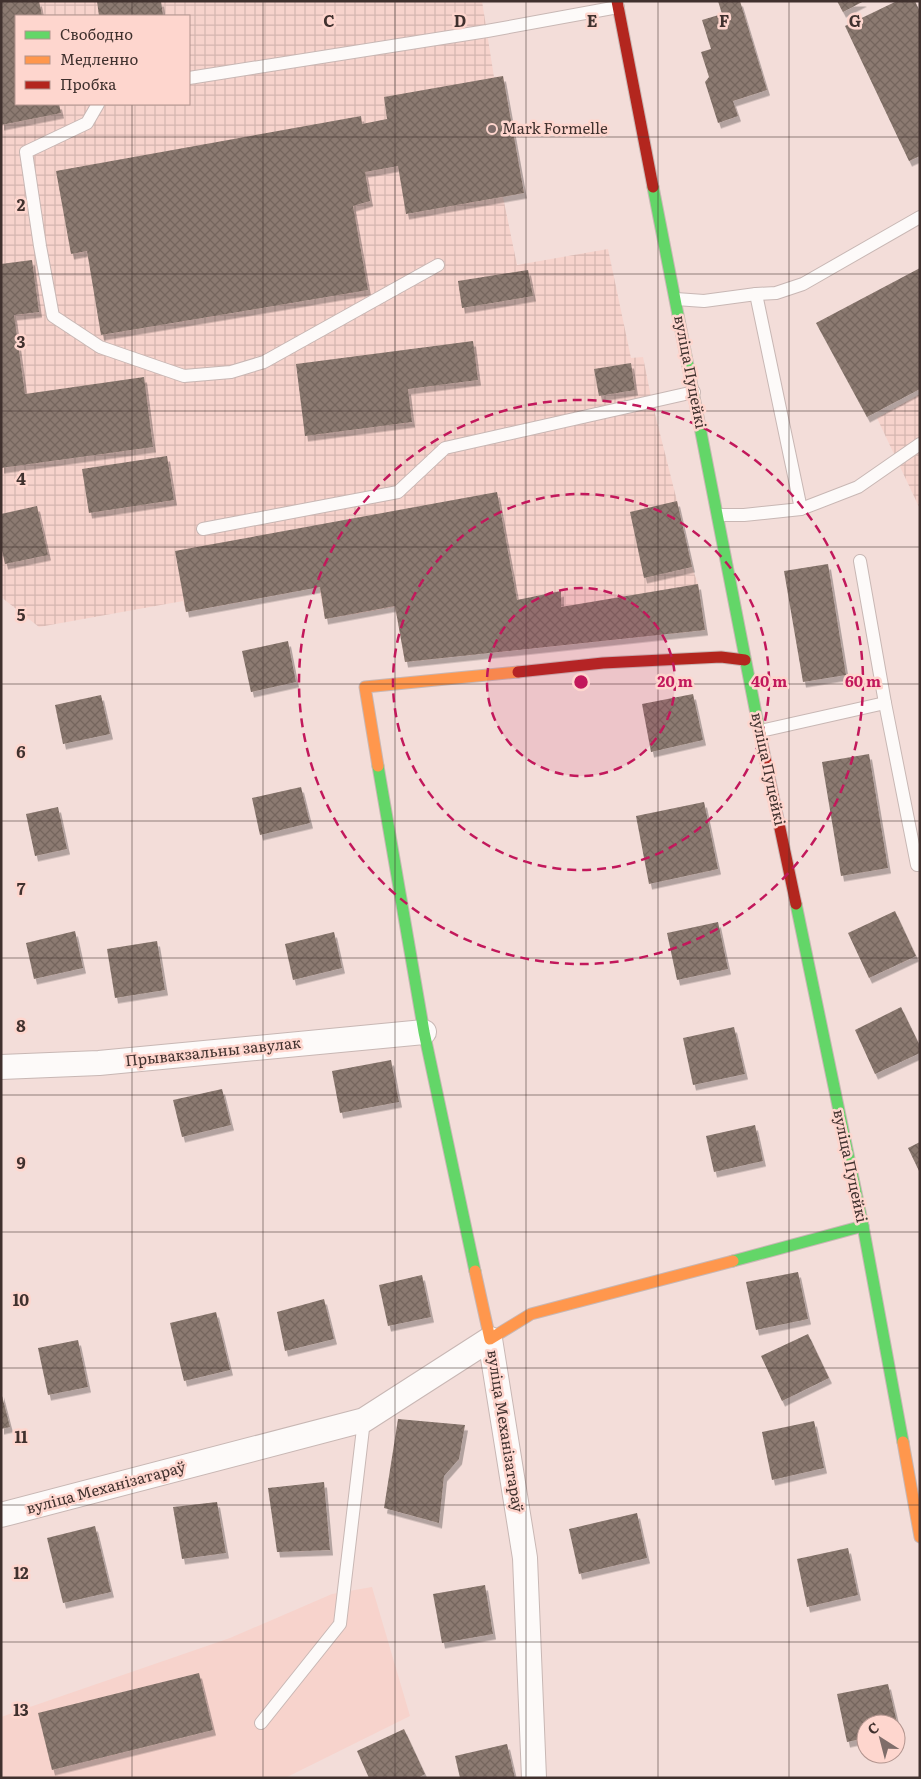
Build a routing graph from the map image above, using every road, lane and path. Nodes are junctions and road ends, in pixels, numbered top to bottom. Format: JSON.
{"nodes":[{"id":1,"x":617,"y":4,"type":"edge"},
{"id":2,"x":190,"y":78,"type":"edge"},
{"id":3,"x":97,"y":105,"type":"edge"},
{"id":4,"x":920,"y":217,"type":"edge"},
{"id":5,"x":438,"y":265,"type":"dead end"},
{"id":6,"x":756,"y":294,"type":"junction"},
{"id":7,"x":676,"y":299,"type":"junction"},
{"id":8,"x":694,"y":392,"type":"junction"},
{"id":9,"x":920,"y":444,"type":"edge"},
{"id":10,"x":802,"y":509,"type":"junction"},
{"id":11,"x":718,"y":515,"type":"junction"},
{"id":12,"x":203,"y":529,"type":"dead end"},
{"id":13,"x":860,"y":561,"type":"dead end"},
{"id":14,"x":745,"y":660,"type":"junction"},
{"id":15,"x":884,"y":703,"type":"junction"},
{"id":16,"x":761,"y":731,"type":"junction"},
{"id":17,"x":917,"y":865,"type":"dead end"},
{"id":18,"x":424,"y":1032,"type":"junction"},
{"id":19,"x":1,"y":1067,"type":"edge"},
{"id":20,"x":863,"y":1226,"type":"junction"},
{"id":21,"x":490,"y":1339,"type":"junction"},
{"id":22,"x":364,"y":1420,"type":"junction"},
{"id":23,"x":1,"y":1515,"type":"edge"},
{"id":24,"x":920,"y":1537,"type":"edge"},
{"id":25,"x":260,"y":1722,"type":"dead end"},
{"id":26,"x":534,"y":1778,"type":"edge"}],
"edges":[{"from":1,"to":2,"type":"lane"},
{"from":1,"to":7,"type":"main road","name":"вуліца Пуцейкі"},
{"from":3,"to":5,"type":"lane"},
{"from":4,"to":6,"type":"lane"},
{"from":6,"to":7,"type":"lane"},
{"from":6,"to":10,"type":"lane"},
{"from":7,"to":8,"type":"main road","name":"вуліца Пуцейкі"},
{"from":8,"to":11,"type":"main road","name":"вуліца Пуцейкі"},
{"from":8,"to":12,"type":"lane"},
{"from":9,"to":10,"type":"lane"},
{"from":10,"to":11,"type":"lane"},
{"from":11,"to":14,"type":"main road","name":"вуліца Пуцейкі"},
{"from":13,"to":15,"type":"lane"},
{"from":14,"to":16,"type":"main road","name":"вуліца Пуцейкі"},
{"from":14,"to":18,"type":"main road"},
{"from":15,"to":16,"type":"lane"},
{"from":15,"to":17,"type":"lane"},
{"from":16,"to":20,"type":"main road","name":"вуліца Пуцейкі"},
{"from":18,"to":19,"type":"street","name":"Прывакзальны завулак"},
{"from":18,"to":21,"type":"main road"},
{"from":20,"to":21,"type":"main road"},
{"from":20,"to":24,"type":"main road","name":"вуліца Пуцейкі"},
{"from":21,"to":22,"type":"street","name":"вуліца Механізатараў"},
{"from":21,"to":26,"type":"street","name":"вуліца Механізатараў"},
{"from":22,"to":23,"type":"street","name":"вуліца Механізатараў"},
{"from":22,"to":25,"type":"lane"}]}
